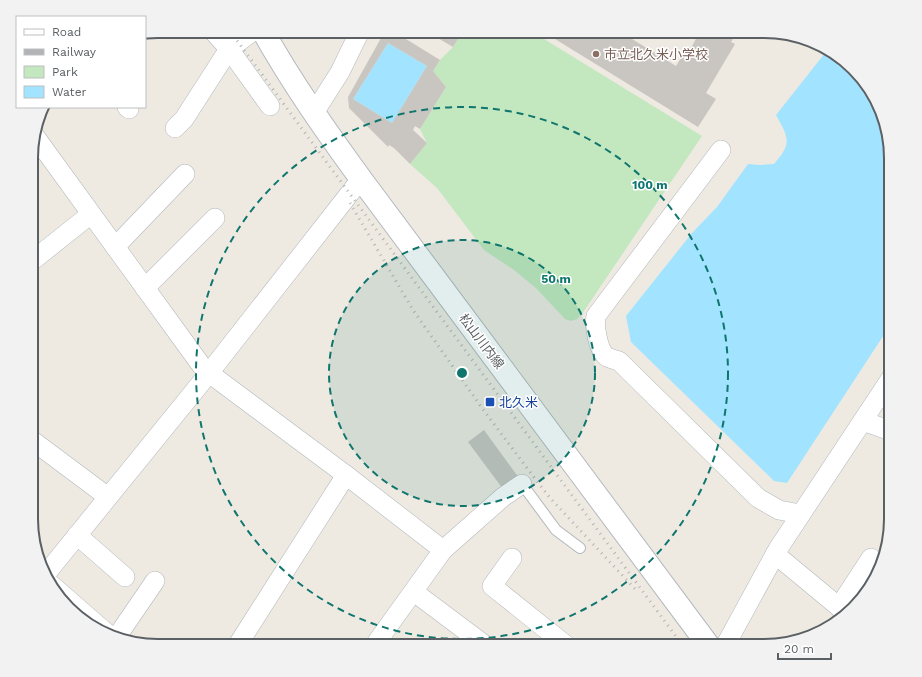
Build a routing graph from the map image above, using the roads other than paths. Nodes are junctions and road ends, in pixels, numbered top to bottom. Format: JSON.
{"nodes":[{"id":1,"x":219,"y":38,"type":"edge"},
{"id":2,"x":244,"y":38,"type":"edge"},
{"id":3,"x":267,"y":38,"type":"edge"},
{"id":4,"x":357,"y":38,"type":"edge"},
{"id":5,"x":229,"y":49,"type":"junction"},
{"id":6,"x":270,"y":106,"type":"dead end"},
{"id":7,"x":314,"y":113,"type":"junction"},
{"id":8,"x":175,"y":128,"type":"dead end"},
{"id":9,"x":39,"y":142,"type":"edge"},
{"id":10,"x":721,"y":150,"type":"dead end"},
{"id":11,"x":185,"y":174,"type":"dead end"},
{"id":12,"x":361,"y":179,"type":"junction"},
{"id":13,"x":92,"y":214,"type":"junction"},
{"id":14,"x":215,"y":218,"type":"dead end"},
{"id":15,"x":115,"y":247,"type":"junction"},
{"id":16,"x":38,"y":256,"type":"edge"},
{"id":17,"x":145,"y":288,"type":"junction"},
{"id":18,"x":209,"y":373,"type":"junction"},
{"id":19,"x":884,"y":391,"type":"edge"},
{"id":20,"x":863,"y":422,"type":"junction"},
{"id":21,"x":884,"y":429,"type":"edge"},
{"id":22,"x":38,"y":450,"type":"edge"},
{"id":23,"x":346,"y":475,"type":"junction"},
{"id":24,"x":522,"y":484,"type":"joint"},
{"id":25,"x":108,"y":497,"type":"junction"},
{"id":26,"x":800,"y":514,"type":"junction"},
{"id":27,"x":77,"y":535,"type":"junction"},
{"id":28,"x":580,"y":548,"type":"dead end"},
{"id":29,"x":444,"y":550,"type":"junction"},
{"id":30,"x":775,"y":554,"type":"junction"},
{"id":31,"x":512,"y":558,"type":"dead end"},
{"id":32,"x":871,"y":558,"type":"dead end"},
{"id":33,"x":50,"y":570,"type":"edge"},
{"id":34,"x":125,"y":577,"type":"dead end"},
{"id":35,"x":155,"y":581,"type":"dead end"},
{"id":36,"x":414,"y":592,"type":"junction"},
{"id":37,"x":842,"y":610,"type":"edge"},
{"id":38,"x":120,"y":633,"type":"edge"},
{"id":39,"x":241,"y":639,"type":"edge"},
{"id":40,"x":379,"y":639,"type":"edge"},
{"id":41,"x":477,"y":639,"type":"edge"},
{"id":42,"x":557,"y":639,"type":"edge"},
{"id":43,"x":704,"y":639,"type":"edge"},
{"id":44,"x":729,"y":639,"type":"edge"}],
"edges":[{"from":1,"to":5,"type":"street"},
{"from":2,"to":5,"type":"street"},
{"from":3,"to":7,"type":"main road","name":"松山川内線"},
{"from":4,"to":7,"type":"street"},
{"from":5,"to":6,"type":"street"},
{"from":5,"to":8,"type":"street"},
{"from":7,"to":12,"type":"main road","name":"松山川内線"},
{"from":9,"to":13,"type":"street"},
{"from":10,"to":26,"type":"street"},
{"from":11,"to":15,"type":"street"},
{"from":12,"to":18,"type":"street"},
{"from":12,"to":43,"type":"main road","name":"松山川内線"},
{"from":13,"to":15,"type":"street"},
{"from":13,"to":16,"type":"street"},
{"from":14,"to":17,"type":"street"},
{"from":15,"to":17,"type":"street"},
{"from":17,"to":18,"type":"street"},
{"from":18,"to":23,"type":"street"},
{"from":18,"to":25,"type":"street"},
{"from":19,"to":20,"type":"street"},
{"from":20,"to":21,"type":"street"},
{"from":20,"to":26,"type":"street"},
{"from":22,"to":25,"type":"street"},
{"from":23,"to":29,"type":"street"},
{"from":23,"to":39,"type":"street"},
{"from":24,"to":28,"type":"lane"},
{"from":24,"to":29,"type":"street"},
{"from":25,"to":27,"type":"street"},
{"from":26,"to":30,"type":"street"},
{"from":27,"to":33,"type":"street"},
{"from":27,"to":34,"type":"street"},
{"from":29,"to":36,"type":"street"},
{"from":30,"to":37,"type":"street"},
{"from":30,"to":44,"type":"street"},
{"from":31,"to":42,"type":"street"},
{"from":32,"to":37,"type":"street"},
{"from":35,"to":38,"type":"street"},
{"from":36,"to":40,"type":"street"},
{"from":36,"to":41,"type":"street"}]}
